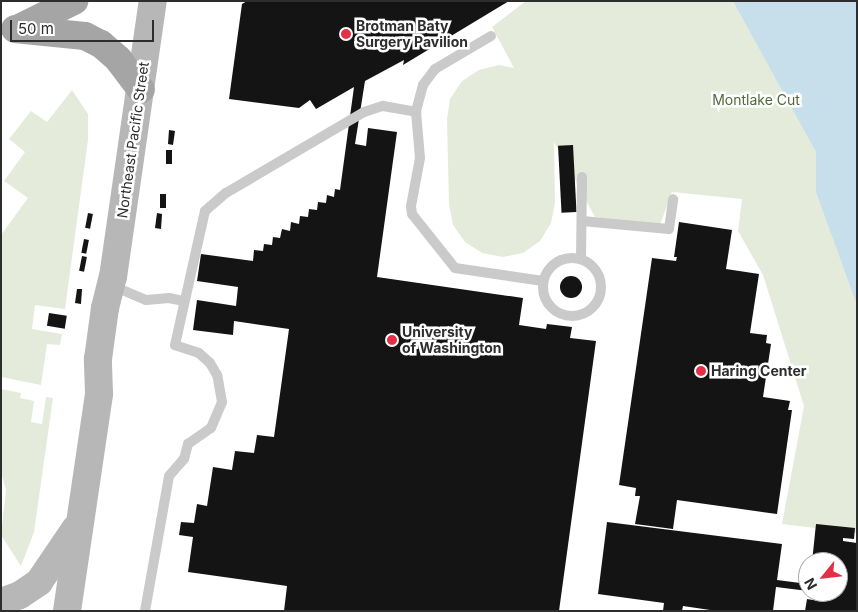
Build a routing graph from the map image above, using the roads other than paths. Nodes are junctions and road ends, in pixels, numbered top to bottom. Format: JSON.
{"nodes":[{"id":1,"x":74,"y":1,"type":"edge"},
{"id":2,"x":154,"y":1,"type":"edge"},
{"id":3,"x":8,"y":32,"type":"edge"},
{"id":4,"x":491,"y":36,"type":"dead end"},
{"id":5,"x":141,"y":88,"type":"junction"},
{"id":6,"x":416,"y":112,"type":"junction"},
{"id":7,"x":582,"y":177,"type":"dead end"},
{"id":8,"x":673,"y":199,"type":"dead end"},
{"id":9,"x":582,"y":221,"type":"junction"},
{"id":10,"x":581,"y":260,"type":"junction"},
{"id":11,"x":544,"y":281,"type":"junction"},
{"id":12,"x":113,"y":284,"type":"junction"},
{"id":13,"x":183,"y":301,"type":"junction"},
{"id":14,"x":81,"y":517,"type":"junction"},
{"id":15,"x":1,"y":602,"type":"edge"},
{"id":16,"x":67,"y":611,"type":"edge"},
{"id":17,"x":145,"y":611,"type":"edge"}],
"edges":[{"from":1,"to":3,"type":"main road"},
{"from":2,"to":5,"type":"main road","name":"Northeast Pacific Street"},
{"from":3,"to":5,"type":"main road"},
{"from":4,"to":6,"type":"lane"},
{"from":5,"to":12,"type":"main road","name":"Northeast Pacific Street"},
{"from":6,"to":11,"type":"lane"},
{"from":6,"to":13,"type":"lane"},
{"from":7,"to":9,"type":"lane"},
{"from":8,"to":9,"type":"lane"},
{"from":9,"to":10,"type":"lane"},
{"from":10,"to":11,"type":"lane"},
{"from":10,"to":11,"type":"lane"},
{"from":12,"to":13,"type":"lane"},
{"from":12,"to":14,"type":"main road","name":"Northeast Pacific Street"},
{"from":13,"to":17,"type":"lane"},
{"from":14,"to":15,"type":"main road"},
{"from":14,"to":16,"type":"main road","name":"Northeast Pacific Street"}]}
